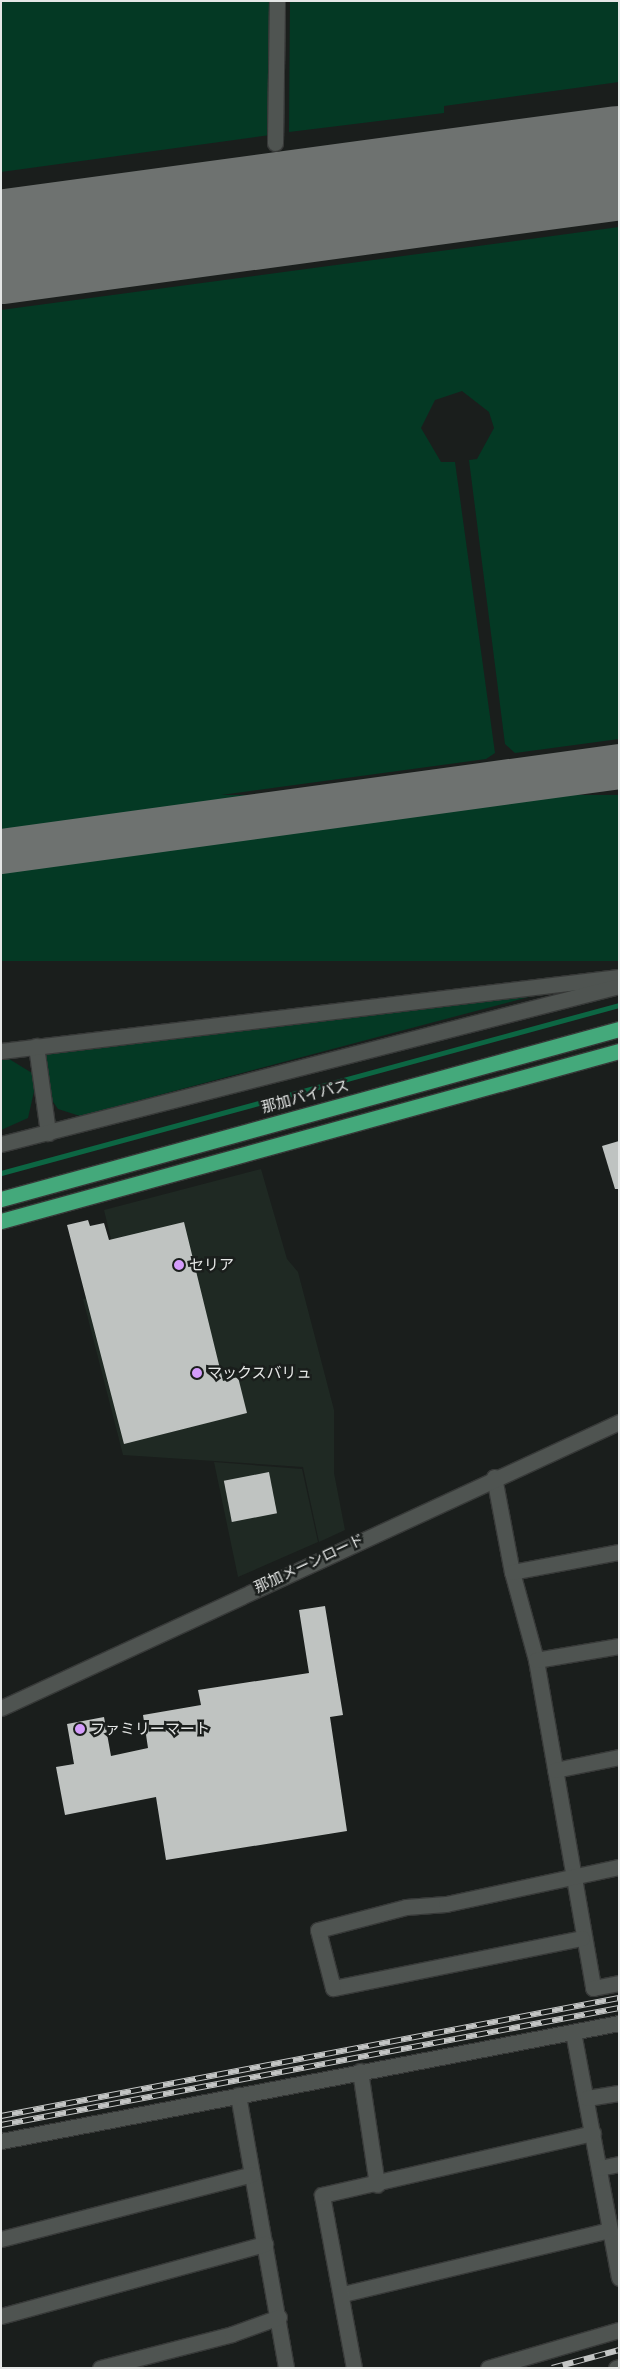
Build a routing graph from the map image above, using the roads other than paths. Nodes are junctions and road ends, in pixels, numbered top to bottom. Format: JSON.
{"nodes":[{"id":1,"x":277,"y":1,"type":"edge"},
{"id":2,"x":275,"y":143,"type":"dead end"},
{"id":3,"x":619,"y":977,"type":"edge"},
{"id":4,"x":619,"y":986,"type":"edge"},
{"id":5,"x":619,"y":1029,"type":"edge"},
{"id":6,"x":36,"y":1046,"type":"junction"},
{"id":7,"x":1,"y":1050,"type":"edge"},
{"id":8,"x":619,"y":1051,"type":"edge"},
{"id":9,"x":48,"y":1132,"type":"junction"},
{"id":10,"x":1,"y":1144,"type":"edge"},
{"id":11,"x":1,"y":1199,"type":"edge"},
{"id":12,"x":1,"y":1221,"type":"edge"},
{"id":13,"x":619,"y":1422,"type":"edge"},
{"id":14,"x":494,"y":1477,"type":"junction"},
{"id":15,"x":619,"y":1552,"type":"edge"},
{"id":16,"x":512,"y":1572,"type":"junction"},
{"id":17,"x":619,"y":1646,"type":"edge"},
{"id":18,"x":536,"y":1660,"type":"junction"},
{"id":19,"x":1,"y":1708,"type":"edge"},
{"id":20,"x":619,"y":1757,"type":"edge"},
{"id":21,"x":555,"y":1770,"type":"junction"},
{"id":22,"x":619,"y":1867,"type":"edge"},
{"id":23,"x":572,"y":1876,"type":"junction"},
{"id":24,"x":582,"y":1938,"type":"junction"},
{"id":25,"x":619,"y":1983,"type":"edge"},
{"id":26,"x":619,"y":2023,"type":"edge"},
{"id":27,"x":573,"y":2032,"type":"junction"},
{"id":28,"x":360,"y":2071,"type":"junction"},
{"id":29,"x":619,"y":2093,"type":"edge"},
{"id":30,"x":238,"y":2095,"type":"junction"},
{"id":31,"x":587,"y":2098,"type":"junction"},
{"id":32,"x":593,"y":2133,"type":"junction"},
{"id":33,"x":1,"y":2140,"type":"edge"},
{"id":34,"x":619,"y":2164,"type":"edge"},
{"id":35,"x":599,"y":2168,"type":"junction"},
{"id":36,"x":252,"y":2174,"type":"junction"},
{"id":37,"x":377,"y":2185,"type":"junction"},
{"id":38,"x":609,"y":2230,"type":"junction"},
{"id":39,"x":1,"y":2239,"type":"edge"},
{"id":40,"x":265,"y":2244,"type":"junction"},
{"id":41,"x":615,"y":2250,"type":"edge"},
{"id":42,"x":619,"y":2278,"type":"edge"},
{"id":43,"x":343,"y":2294,"type":"junction"},
{"id":44,"x":1,"y":2316,"type":"edge"},
{"id":45,"x":279,"y":2317,"type":"junction"},
{"id":46,"x":619,"y":2330,"type":"edge"},
{"id":47,"x":100,"y":2368,"type":"edge"},
{"id":48,"x":286,"y":2368,"type":"edge"},
{"id":49,"x":354,"y":2368,"type":"edge"},
{"id":50,"x":488,"y":2368,"type":"edge"}],
"edges":[{"from":1,"to":2,"type":"street"},
{"from":3,"to":6,"type":"street"},
{"from":4,"to":9,"type":"street"},
{"from":5,"to":11,"type":"highway","name":"那加バイパス"},
{"from":6,"to":7,"type":"street"},
{"from":6,"to":9,"type":"street"},
{"from":8,"to":12,"type":"highway"},
{"from":9,"to":10,"type":"street"},
{"from":13,"to":14,"type":"street","name":"那加メーンロード"},
{"from":14,"to":16,"type":"street"},
{"from":14,"to":19,"type":"street","name":"那加メーンロード"},
{"from":15,"to":16,"type":"street"},
{"from":16,"to":18,"type":"street"},
{"from":17,"to":18,"type":"street"},
{"from":18,"to":21,"type":"street"},
{"from":20,"to":21,"type":"street"},
{"from":21,"to":23,"type":"street"},
{"from":22,"to":23,"type":"street"},
{"from":23,"to":24,"type":"street"},
{"from":23,"to":24,"type":"street"},
{"from":24,"to":25,"type":"street"},
{"from":26,"to":27,"type":"street"},
{"from":27,"to":28,"type":"street"},
{"from":27,"to":31,"type":"street"},
{"from":28,"to":30,"type":"street"},
{"from":28,"to":37,"type":"street"},
{"from":29,"to":31,"type":"street"},
{"from":30,"to":33,"type":"street"},
{"from":30,"to":36,"type":"street"},
{"from":31,"to":32,"type":"street"},
{"from":32,"to":35,"type":"street"},
{"from":32,"to":37,"type":"street"},
{"from":34,"to":35,"type":"street"},
{"from":35,"to":38,"type":"street"},
{"from":36,"to":39,"type":"street"},
{"from":36,"to":40,"type":"street"},
{"from":37,"to":43,"type":"street"},
{"from":38,"to":41,"type":"street"},
{"from":38,"to":43,"type":"street"},
{"from":40,"to":44,"type":"street"},
{"from":40,"to":45,"type":"street"},
{"from":41,"to":42,"type":"street"},
{"from":43,"to":49,"type":"street"},
{"from":45,"to":47,"type":"street"},
{"from":45,"to":48,"type":"street"},
{"from":46,"to":50,"type":"street"}]}
